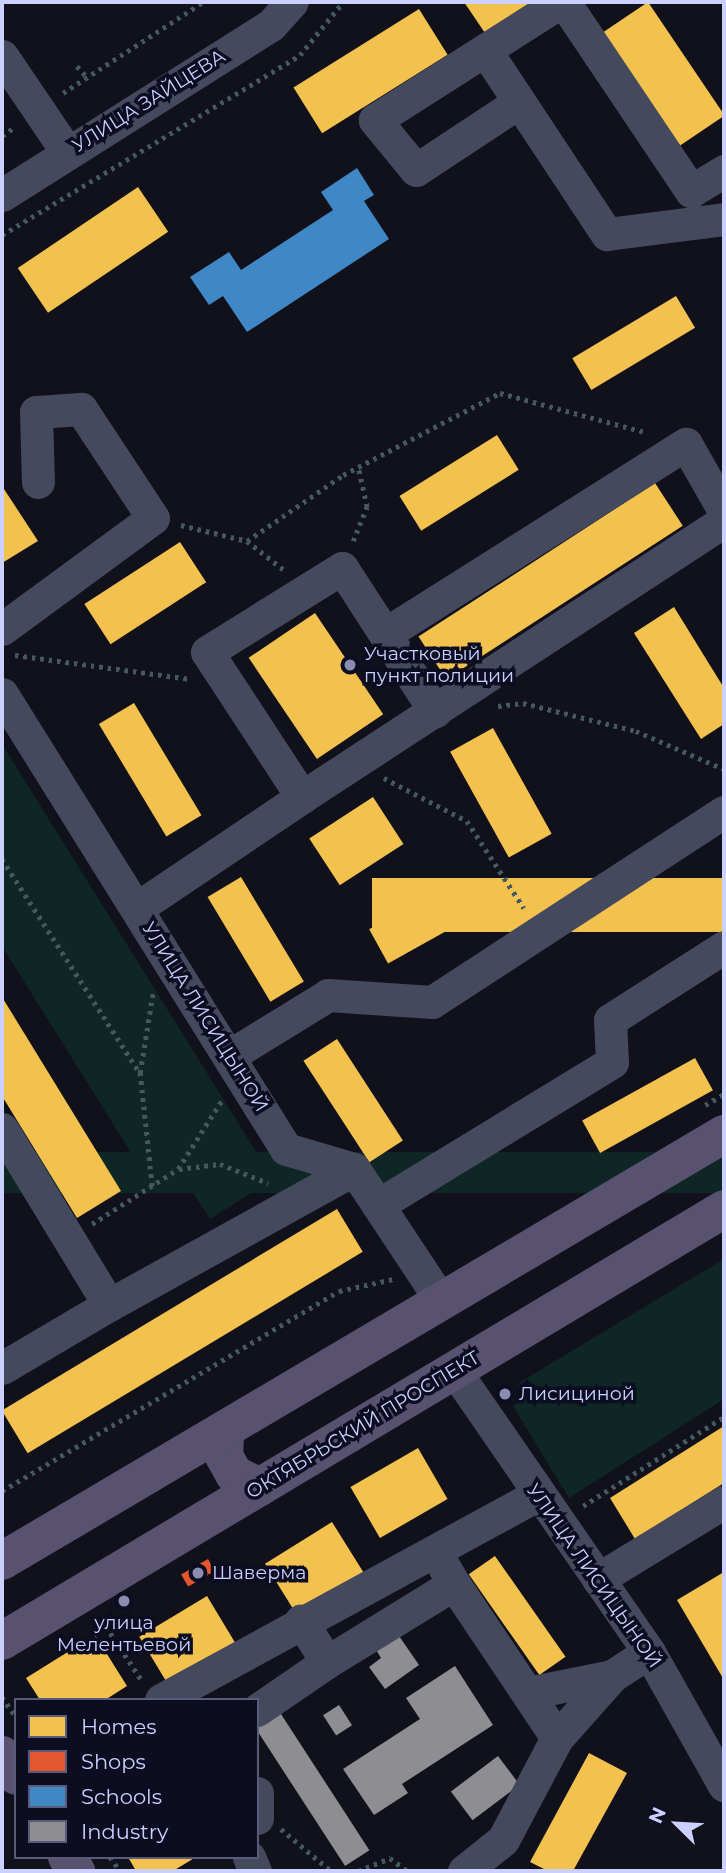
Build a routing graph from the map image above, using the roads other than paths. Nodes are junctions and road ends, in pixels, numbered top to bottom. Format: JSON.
{"nodes":[{"id":1,"x":292,"y":2,"type":"edge"},
{"id":2,"x":562,"y":2,"type":"edge"},
{"id":3,"x":485,"y":50,"type":"junction"},
{"id":4,"x":2,"y":56,"type":"edge"},
{"id":5,"x":519,"y":102,"type":"junction"},
{"id":6,"x":67,"y":152,"type":"junction"},
{"id":7,"x":724,"y":171,"type":"edge"},
{"id":8,"x":2,"y":195,"type":"edge"},
{"id":9,"x":719,"y":229,"type":"edge"},
{"id":10,"x":38,"y":482,"type":"dead end"},
{"id":11,"x":724,"y":511,"type":"edge"},
{"id":12,"x":724,"y":521,"type":"edge"},
{"id":13,"x":2,"y":629,"type":"edge"},
{"id":14,"x":386,"y":634,"type":"junction"},
{"id":15,"x":2,"y":694,"type":"edge"},
{"id":16,"x":435,"y":711,"type":"junction"},
{"id":17,"x":302,"y":797,"type":"junction"},
{"id":18,"x":724,"y":812,"type":"edge"},
{"id":19,"x":137,"y":908,"type":"junction"},
{"id":20,"x":724,"y":947,"type":"edge"},
{"id":21,"x":236,"y":1067,"type":"junction"},
{"id":22,"x":712,"y":1121,"type":"edge"},
{"id":23,"x":2,"y":1129,"type":"edge"},
{"id":24,"x":354,"y":1169,"type":"junction"},
{"id":25,"x":378,"y":1205,"type":"junction"},
{"id":26,"x":724,"y":1209,"type":"edge"},
{"id":27,"x":576,"y":1222,"type":"junction"},
{"id":28,"x":603,"y":1279,"type":"junction"},
{"id":29,"x":432,"y":1285,"type":"junction"},
{"id":30,"x":109,"y":1305,"type":"junction"},
{"id":31,"x":2,"y":1368,"type":"edge"},
{"id":32,"x":455,"y":1371,"type":"junction"},
{"id":33,"x":225,"y":1432,"type":"junction"},
{"id":34,"x":260,"y":1487,"type":"junction"},
{"id":35,"x":537,"y":1494,"type":"junction"},
{"id":36,"x":721,"y":1510,"type":"edge"},
{"id":37,"x":432,"y":1548,"type":"junction"},
{"id":38,"x":2,"y":1561,"type":"edge"},
{"id":39,"x":598,"y":1579,"type":"junction"},
{"id":40,"x":454,"y":1584,"type":"junction"},
{"id":41,"x":301,"y":1621,"type":"junction"},
{"id":42,"x":2,"y":1641,"type":"edge"},
{"id":43,"x":649,"y":1652,"type":"junction"},
{"id":44,"x":327,"y":1662,"type":"junction"},
{"id":45,"x":612,"y":1676,"type":"junction"},
{"id":46,"x":528,"y":1693,"type":"junction"},
{"id":47,"x":154,"y":1695,"type":"edge"},
{"id":48,"x":259,"y":1709,"type":"edge"},
{"id":49,"x":558,"y":1738,"type":"junction"},
{"id":50,"x":724,"y":1786,"type":"edge"},
{"id":51,"x":500,"y":1856,"type":"edge"},
{"id":52,"x":464,"y":1871,"type":"edge"}],
"edges":[{"from":1,"to":6,"type":"street","name":"УЛИЦА ЗАЙЦЕВА"},
{"from":2,"to":3,"type":"street"},
{"from":2,"to":7,"type":"street"},
{"from":3,"to":5,"type":"street"},
{"from":3,"to":5,"type":"street"},
{"from":4,"to":6,"type":"street"},
{"from":5,"to":9,"type":"street"},
{"from":6,"to":8,"type":"street","name":"УЛИЦА ЗАЙЦЕВА"},
{"from":10,"to":13,"type":"street"},
{"from":11,"to":14,"type":"street"},
{"from":12,"to":16,"type":"street"},
{"from":14,"to":16,"type":"street"},
{"from":14,"to":17,"type":"street"},
{"from":15,"to":19,"type":"street","name":"УЛИЦА ЛИСИЦЫНОЙ"},
{"from":16,"to":17,"type":"street"},
{"from":17,"to":19,"type":"street"},
{"from":18,"to":21,"type":"street"},
{"from":19,"to":21,"type":"street","name":"УЛИЦА ЛИСИЦЫНОЙ"},
{"from":20,"to":25,"type":"street"},
{"from":21,"to":24,"type":"street","name":"УЛИЦА ЛИСИЦЫНОЙ"},
{"from":22,"to":27,"type":"main road"},
{"from":23,"to":30,"type":"street"},
{"from":24,"to":25,"type":"street"},
{"from":24,"to":30,"type":"street"},
{"from":25,"to":29,"type":"street"},
{"from":26,"to":28,"type":"main road","name":"ОКТЯБРЬСКИЙ ПРОСПЕКТ"},
{"from":27,"to":28,"type":"main road"},
{"from":27,"to":29,"type":"main road"},
{"from":28,"to":32,"type":"main road","name":"ОКТЯБРЬСКИЙ ПРОСПЕКТ"},
{"from":29,"to":33,"type":"main road"},
{"from":30,"to":31,"type":"street"},
{"from":32,"to":34,"type":"main road","name":"ОКТЯБРЬСКИЙ ПРОСПЕКТ"},
{"from":32,"to":35,"type":"street","name":"УЛИЦА ЛИСИЦЫНОЙ"},
{"from":33,"to":34,"type":"main road"},
{"from":33,"to":38,"type":"main road"},
{"from":34,"to":42,"type":"main road","name":"ОКТЯБРЬСКИЙ ПРОСПЕКТ"},
{"from":35,"to":37,"type":"street"},
{"from":35,"to":39,"type":"street","name":"УЛИЦА ЛИСИЦЫНОЙ"},
{"from":36,"to":39,"type":"street"},
{"from":37,"to":40,"type":"street"},
{"from":37,"to":41,"type":"street"},
{"from":39,"to":43,"type":"street","name":"УЛИЦА ЛИСИЦЫНОЙ"},
{"from":40,"to":44,"type":"street"},
{"from":40,"to":46,"type":"street"},
{"from":41,"to":44,"type":"street"},
{"from":41,"to":47,"type":"street"},
{"from":43,"to":45,"type":"street"},
{"from":43,"to":50,"type":"street","name":"УЛИЦА ЛИСИЦЫНОЙ"},
{"from":44,"to":48,"type":"street"},
{"from":45,"to":46,"type":"street"},
{"from":45,"to":49,"type":"street"},
{"from":46,"to":49,"type":"street"},
{"from":49,"to":51,"type":"street"},
{"from":51,"to":52,"type":"street"}]}
